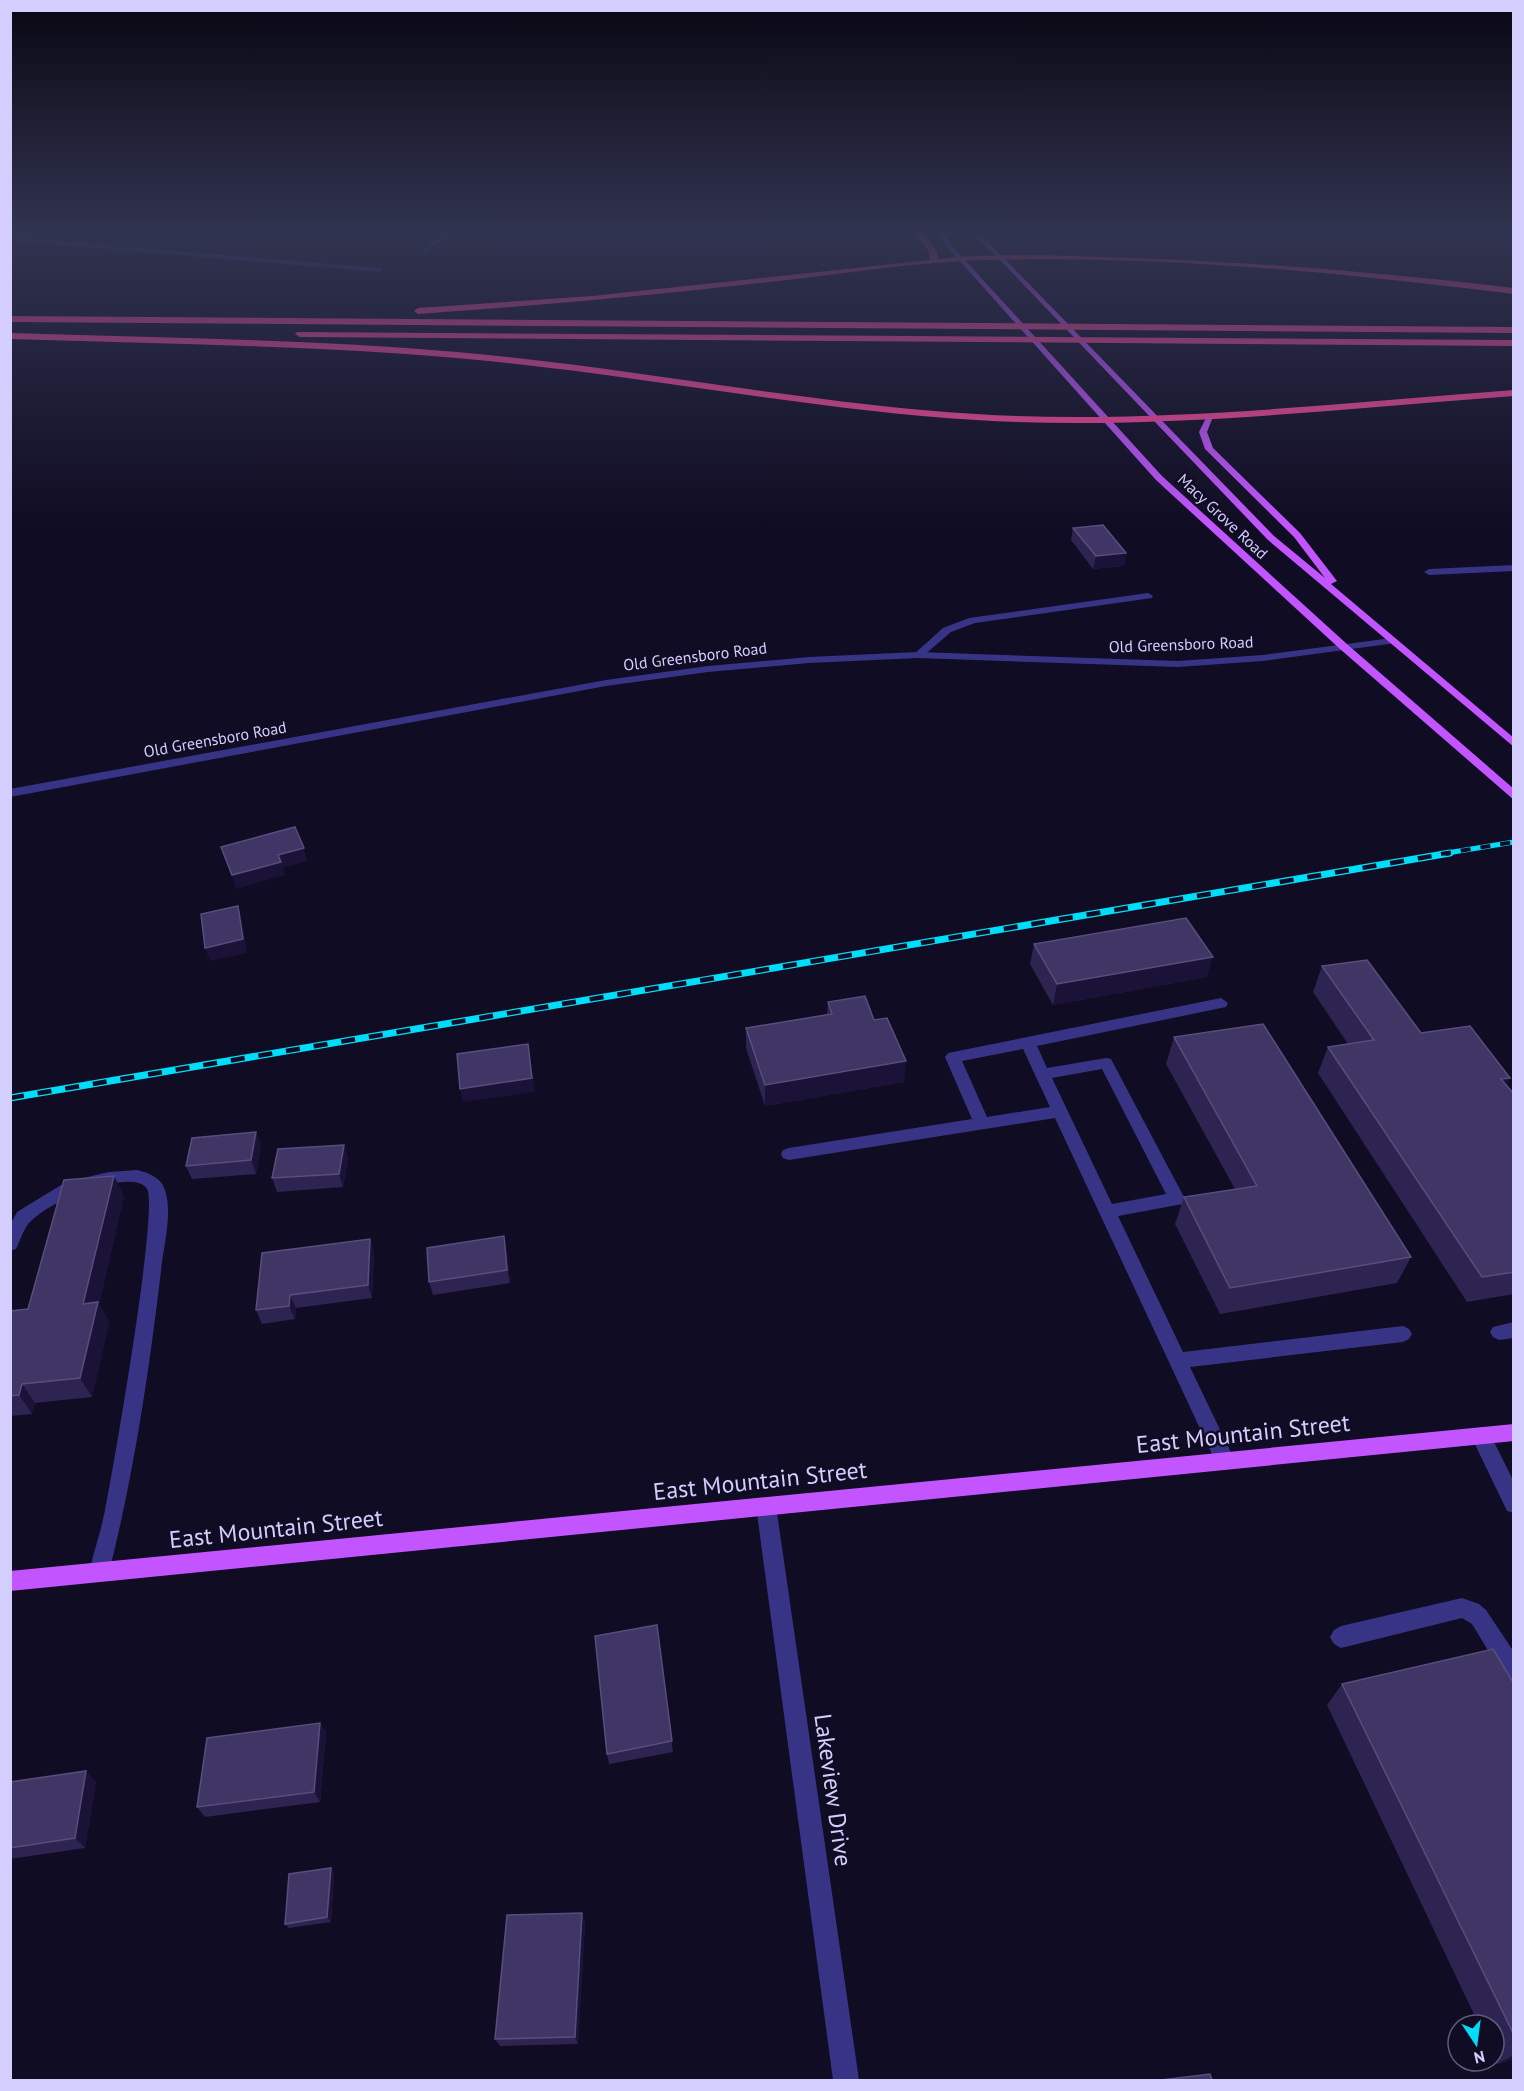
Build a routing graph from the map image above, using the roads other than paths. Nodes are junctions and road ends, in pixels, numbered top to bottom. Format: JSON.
{"nodes":[{"id":1,"x":1023,"y":330,"type":"edge"},
{"id":2,"x":1069,"y":330,"type":"edge"},
{"id":3,"x":1457,"y":330,"type":"edge"},
{"id":4,"x":1514,"y":330,"type":"edge"},
{"id":5,"x":10,"y":334,"type":"edge"},
{"id":6,"x":273,"y":334,"type":"dead end"},
{"id":7,"x":285,"y":334,"type":"dead end"},
{"id":8,"x":1514,"y":344,"type":"edge"},
{"id":9,"x":1514,"y":393,"type":"edge"},
{"id":10,"x":1211,"y":416,"type":"junction"},
{"id":11,"x":1102,"y":418,"type":"junction"},
{"id":12,"x":1155,"y":420,"type":"junction"},
{"id":13,"x":1514,"y":568,"type":"edge"},
{"id":14,"x":1429,"y":572,"type":"dead end"},
{"id":15,"x":1148,"y":596,"type":"dead end"},
{"id":16,"x":1350,"y":605,"type":"junction"},
{"id":17,"x":1392,"y":640,"type":"junction"},
{"id":18,"x":1344,"y":647,"type":"junction"},
{"id":19,"x":918,"y":655,"type":"junction"},
{"id":20,"x":1514,"y":744,"type":"edge"},
{"id":21,"x":10,"y":794,"type":"edge"},
{"id":22,"x":1514,"y":796,"type":"edge"},
{"id":23,"x":1221,"y":1004,"type":"dead end"},
{"id":24,"x":1028,"y":1043,"type":"junction"},
{"id":25,"x":1043,"y":1074,"type":"junction"},
{"id":26,"x":1060,"y":1111,"type":"junction"},
{"id":27,"x":982,"y":1123,"type":"junction"},
{"id":28,"x":789,"y":1154,"type":"dead end"},
{"id":29,"x":1107,"y":1211,"type":"junction"},
{"id":30,"x":10,"y":1244,"type":"edge"},
{"id":31,"x":1403,"y":1334,"type":"dead end"},
{"id":32,"x":1177,"y":1361,"type":"junction"},
{"id":33,"x":1514,"y":1432,"type":"edge"},
{"id":34,"x":1481,"y":1436,"type":"junction"},
{"id":35,"x":1225,"y":1461,"type":"junction"},
{"id":36,"x":1514,"y":1504,"type":"edge"},
{"id":37,"x":766,"y":1506,"type":"junction"},
{"id":38,"x":99,"y":1572,"type":"junction"},
{"id":39,"x":10,"y":1581,"type":"edge"},
{"id":40,"x":1341,"y":1637,"type":"dead end"},
{"id":41,"x":1514,"y":1672,"type":"edge"},
{"id":42,"x":846,"y":2080,"type":"edge"}],
"edges":[{"from":1,"to":11,"type":"main road","name":"Macy Grove Road"},
{"from":2,"to":12,"type":"main road","name":"Macy Grove Road"},
{"from":3,"to":4,"type":"highway"},
{"from":5,"to":6,"type":"highway"},
{"from":5,"to":11,"type":"highway"},
{"from":7,"to":8,"type":"highway"},
{"from":9,"to":10,"type":"highway"},
{"from":10,"to":12,"type":"highway"},
{"from":10,"to":16,"type":"main road"},
{"from":11,"to":12,"type":"highway"},
{"from":11,"to":18,"type":"main road","name":"Macy Grove Road"},
{"from":12,"to":16,"type":"main road","name":"Macy Grove Road"},
{"from":13,"to":14,"type":"street"},
{"from":15,"to":19,"type":"street"},
{"from":16,"to":17,"type":"main road","name":"Macy Grove Road"},
{"from":17,"to":18,"type":"street","name":"Old Greensboro Road"},
{"from":17,"to":20,"type":"main road","name":"Macy Grove Road"},
{"from":18,"to":19,"type":"street","name":"Old Greensboro Road"},
{"from":18,"to":22,"type":"main road","name":"Macy Grove Road"},
{"from":19,"to":21,"type":"street","name":"Old Greensboro Road"},
{"from":23,"to":24,"type":"street"},
{"from":24,"to":25,"type":"street"},
{"from":24,"to":27,"type":"street"},
{"from":25,"to":26,"type":"street"},
{"from":25,"to":29,"type":"street"},
{"from":26,"to":27,"type":"street"},
{"from":26,"to":29,"type":"street"},
{"from":27,"to":28,"type":"street"},
{"from":29,"to":32,"type":"street"},
{"from":30,"to":38,"type":"street"},
{"from":31,"to":32,"type":"street"},
{"from":32,"to":35,"type":"street"},
{"from":33,"to":34,"type":"main road","name":"East Mountain Street"},
{"from":34,"to":35,"type":"main road","name":"East Mountain Street"},
{"from":34,"to":36,"type":"street"},
{"from":35,"to":37,"type":"main road","name":"East Mountain Street"},
{"from":37,"to":38,"type":"main road","name":"East Mountain Street"},
{"from":37,"to":42,"type":"street","name":"Lakeview Drive"},
{"from":38,"to":39,"type":"main road","name":"East Mountain Street"},
{"from":40,"to":41,"type":"street"}]}
